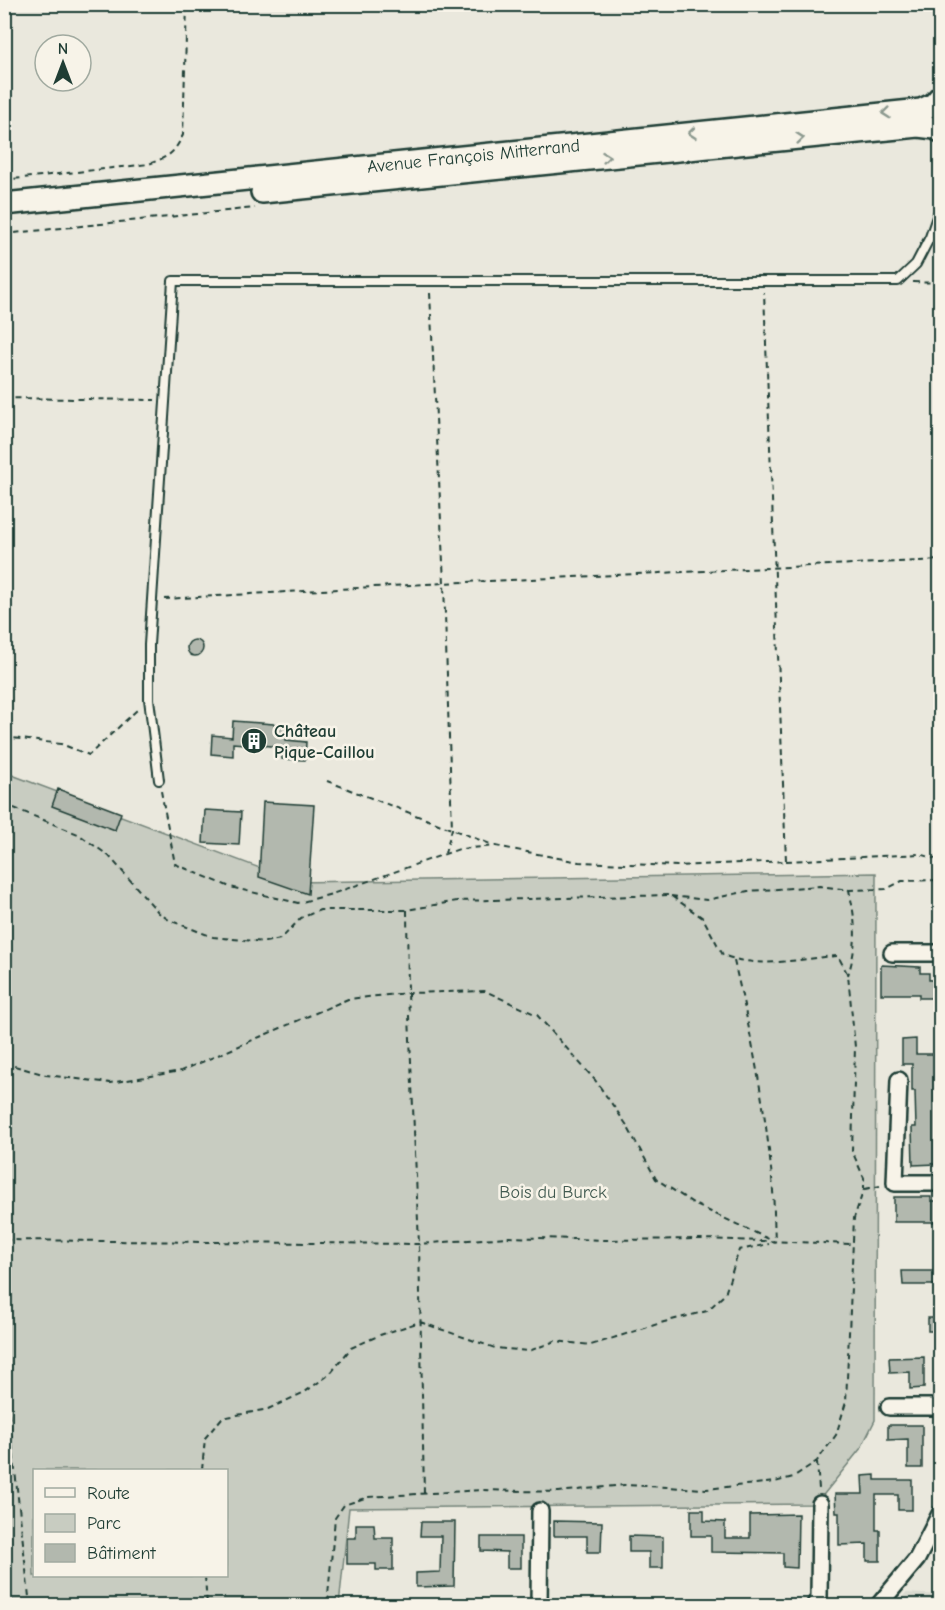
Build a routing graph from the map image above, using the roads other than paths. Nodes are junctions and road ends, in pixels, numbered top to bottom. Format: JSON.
{"nodes":[{"id":1,"x":940,"y":97,"type":"edge"},
{"id":2,"x":940,"y":131,"type":"edge"},
{"id":3,"x":4,"y":204,"type":"edge"},
{"id":4,"x":940,"y":208,"type":"edge"},
{"id":5,"x":4,"y":219,"type":"edge"},
{"id":6,"x":159,"y":780,"type":"road end"},
{"id":7,"x":892,"y":953,"type":"dead end"},
{"id":8,"x":940,"y":953,"type":"edge"},
{"id":9,"x":899,"y":1080,"type":"dead end"},
{"id":10,"x":940,"y":1183,"type":"edge"},
{"id":11,"x":889,"y":1407,"type":"dead end"},
{"id":12,"x":940,"y":1407,"type":"edge"},
{"id":13,"x":820,"y":1504,"type":"road end"},
{"id":14,"x":540,"y":1511,"type":"dead end"},
{"id":15,"x":940,"y":1514,"type":"edge"},
{"id":16,"x":539,"y":1605,"type":"edge"},
{"id":17,"x":814,"y":1605,"type":"edge"},
{"id":18,"x":878,"y":1605,"type":"edge"}],
"edges":[{"from":1,"to":3,"type":"main road","name":"Avenue François Mitterrand","one_way":true},
{"from":5,"to":2,"type":"main road","name":"Avenue François Mitterrand","one_way":true},
{"from":4,"to":6,"type":"lane"},
{"from":7,"to":8,"type":"street"},
{"from":9,"to":10,"type":"street"},
{"from":11,"to":12,"type":"street"},
{"from":13,"to":17,"type":"street"},
{"from":14,"to":16,"type":"street"},
{"from":15,"to":18,"type":"street"}]}
